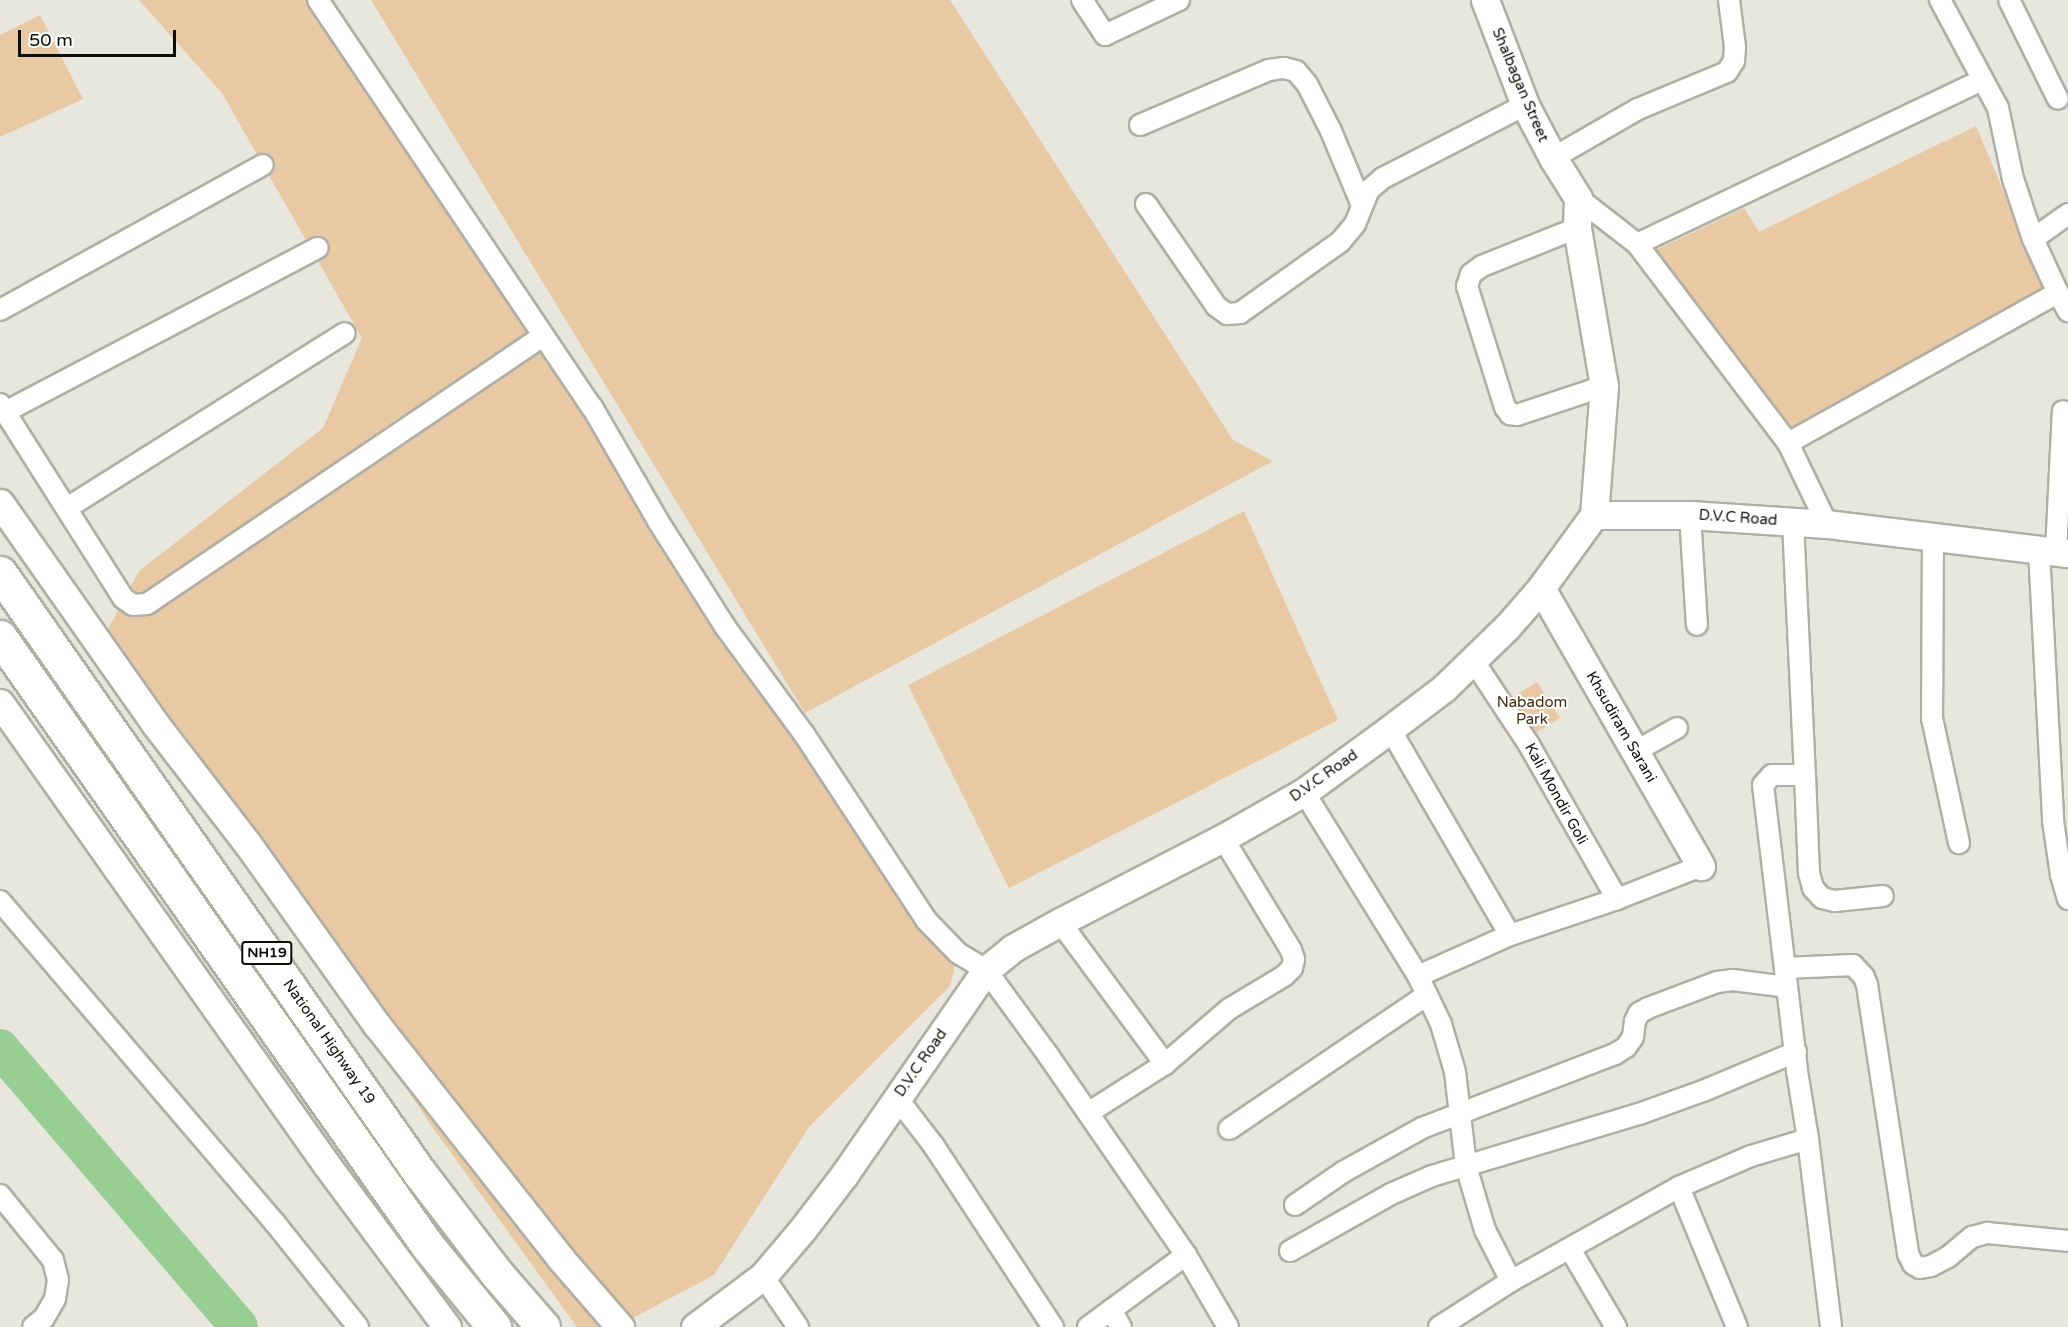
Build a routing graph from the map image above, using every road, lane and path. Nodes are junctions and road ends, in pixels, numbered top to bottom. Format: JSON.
{"nodes":[{"id":1,"x":318,"y":0,"type":"edge"},
{"id":2,"x":1082,"y":0,"type":"edge"},
{"id":3,"x":1179,"y":0,"type":"edge"},
{"id":4,"x":1485,"y":0,"type":"edge"},
{"id":5,"x":1729,"y":0,"type":"edge"},
{"id":6,"x":1940,"y":0,"type":"edge"},
{"id":7,"x":2009,"y":0,"type":"edge"},
{"id":8,"x":1981,"y":81,"type":"junction"},
{"id":9,"x":2058,"y":99,"type":"dead end"},
{"id":10,"x":1525,"y":105,"type":"junction"},
{"id":11,"x":1140,"y":125,"type":"dead end"},
{"id":12,"x":1553,"y":158,"type":"junction"},
{"id":13,"x":263,"y":165,"type":"dead end"},
{"id":14,"x":1578,"y":198,"type":"junction"},
{"id":15,"x":1146,"y":204,"type":"dead end"},
{"id":16,"x":1362,"y":205,"type":"junction"},
{"id":17,"x":2068,"y":214,"type":"edge"},
{"id":18,"x":1577,"y":228,"type":"junction"},
{"id":19,"x":2032,"y":240,"type":"junction"},
{"id":20,"x":1637,"y":244,"type":"junction"},
{"id":21,"x":318,"y":248,"type":"dead end"},
{"id":22,"x":2058,"y":293,"type":"junction"},
{"id":23,"x":0,"y":310,"type":"edge"},
{"id":24,"x":2068,"y":311,"type":"edge"},
{"id":25,"x":345,"y":333,"type":"dead end"},
{"id":26,"x":542,"y":337,"type":"junction"},
{"id":27,"x":1604,"y":386,"type":"junction"},
{"id":28,"x":3,"y":408,"type":"edge"},
{"id":29,"x":2063,"y":411,"type":"dead end"},
{"id":30,"x":1788,"y":443,"type":"junction"},
{"id":31,"x":0,"y":504,"type":"edge"},
{"id":32,"x":66,"y":508,"type":"junction"},
{"id":33,"x":1690,"y":515,"type":"junction"},
{"id":34,"x":1594,"y":516,"type":"junction"},
{"id":35,"x":1793,"y":522,"type":"junction"},
{"id":36,"x":1827,"y":524,"type":"junction"},
{"id":37,"x":1933,"y":537,"type":"junction"},
{"id":38,"x":2054,"y":552,"type":"edge"},
{"id":39,"x":0,"y":573,"type":"edge"},
{"id":40,"x":1541,"y":588,"type":"junction"},
{"id":41,"x":1697,"y":625,"type":"dead end"},
{"id":42,"x":0,"y":637,"type":"edge"},
{"id":43,"x":1473,"y":660,"type":"junction"},
{"id":44,"x":0,"y":703,"type":"edge"},
{"id":45,"x":1677,"y":728,"type":"dead end"},
{"id":46,"x":1390,"y":729,"type":"junction"},
{"id":47,"x":1636,"y":751,"type":"junction"},
{"id":48,"x":1805,"y":775,"type":"junction"},
{"id":49,"x":1304,"y":792,"type":"junction"},
{"id":50,"x":1223,"y":838,"type":"junction"},
{"id":51,"x":1959,"y":843,"type":"dead end"},
{"id":52,"x":1701,"y":866,"type":"joint"},
{"id":53,"x":1883,"y":896,"type":"dead end"},
{"id":54,"x":1617,"y":899,"type":"junction"},
{"id":55,"x":2068,"y":899,"type":"edge"},
{"id":56,"x":0,"y":901,"type":"edge"},
{"id":57,"x":1060,"y":922,"type":"junction"},
{"id":58,"x":1510,"y":935,"type":"junction"},
{"id":59,"x":986,"y":970,"type":"junction"},
{"id":60,"x":1418,"y":976,"type":"junction"},
{"id":61,"x":1786,"y":978,"type":"junction"},
{"id":62,"x":1427,"y":995,"type":"junction"},
{"id":63,"x":1796,"y":1052,"type":"junction"},
{"id":64,"x":1165,"y":1064,"type":"junction"},
{"id":65,"x":897,"y":1098,"type":"junction"},
{"id":66,"x":1460,"y":1112,"type":"junction"},
{"id":67,"x":1088,"y":1113,"type":"junction"},
{"id":68,"x":1229,"y":1130,"type":"dead end"},
{"id":69,"x":1808,"y":1139,"type":"junction"},
{"id":70,"x":1466,"y":1166,"type":"junction"},
{"id":71,"x":1679,"y":1187,"type":"junction"},
{"id":72,"x":0,"y":1195,"type":"edge"},
{"id":73,"x":1295,"y":1205,"type":"dead end"},
{"id":74,"x":2068,"y":1241,"type":"edge"},
{"id":75,"x":1570,"y":1249,"type":"junction"},
{"id":76,"x":1290,"y":1251,"type":"dead end"},
{"id":77,"x":1186,"y":1255,"type":"junction"},
{"id":78,"x":763,"y":1276,"type":"junction"},
{"id":79,"x":1511,"y":1281,"type":"junction"},
{"id":80,"x":1111,"y":1310,"type":"junction"},
{"id":81,"x":1461,"y":1322,"type":"edge"},
{"id":82,"x":33,"y":1327,"type":"edge"},
{"id":83,"x":358,"y":1327,"type":"edge"},
{"id":84,"x":447,"y":1327,"type":"edge"},
{"id":85,"x":494,"y":1327,"type":"edge"},
{"id":86,"x":543,"y":1327,"type":"edge"},
{"id":87,"x":621,"y":1327,"type":"edge"},
{"id":88,"x":695,"y":1327,"type":"edge"},
{"id":89,"x":798,"y":1327,"type":"edge"},
{"id":90,"x":1053,"y":1327,"type":"edge"},
{"id":91,"x":1088,"y":1327,"type":"edge"},
{"id":92,"x":1121,"y":1327,"type":"edge"},
{"id":93,"x":1228,"y":1327,"type":"edge"},
{"id":94,"x":1439,"y":1327,"type":"edge"},
{"id":95,"x":1616,"y":1327,"type":"edge"},
{"id":96,"x":1737,"y":1327,"type":"edge"},
{"id":97,"x":1832,"y":1327,"type":"edge"}],
"edges":[{"from":1,"to":26,"type":"street"},
{"from":2,"to":3,"type":"street"},
{"from":4,"to":10,"type":"main road","name":"Shalbagan Street"},
{"from":5,"to":12,"type":"street"},
{"from":6,"to":8,"type":"street"},
{"from":7,"to":9,"type":"street"},
{"from":8,"to":19,"type":"street"},
{"from":8,"to":20,"type":"street"},
{"from":10,"to":12,"type":"main road","name":"Shalbagan Street"},
{"from":10,"to":16,"type":"street"},
{"from":11,"to":16,"type":"street"},
{"from":12,"to":14,"type":"main road","name":"Shalbagan Street"},
{"from":13,"to":23,"type":"street"},
{"from":14,"to":18,"type":"main road"},
{"from":14,"to":20,"type":"street"},
{"from":15,"to":16,"type":"street"},
{"from":17,"to":19,"type":"street"},
{"from":18,"to":27,"type":"main road"},
{"from":18,"to":27,"type":"street"},
{"from":19,"to":22,"type":"street"},
{"from":20,"to":30,"type":"street"},
{"from":21,"to":28,"type":"street"},
{"from":22,"to":24,"type":"street"},
{"from":22,"to":30,"type":"street"},
{"from":25,"to":32,"type":"street"},
{"from":26,"to":32,"type":"street"},
{"from":26,"to":59,"type":"street"},
{"from":27,"to":34,"type":"main road"},
{"from":28,"to":32,"type":"street"},
{"from":29,"to":38,"type":"street"},
{"from":30,"to":36,"type":"street"},
{"from":31,"to":87,"type":"main road"},
{"from":33,"to":34,"type":"main road","name":"D.V.C Road"},
{"from":33,"to":35,"type":"main road","name":"D.V.C Road"},
{"from":33,"to":41,"type":"street"},
{"from":34,"to":40,"type":"main road","name":"D.V.C Road"},
{"from":35,"to":36,"type":"main road","name":"D.V.C Road"},
{"from":35,"to":48,"type":"street"},
{"from":36,"to":37,"type":"main road","name":"D.V.C Road"},
{"from":37,"to":38,"type":"main road","name":"D.V.C Road"},
{"from":37,"to":51,"type":"street"},
{"from":38,"to":55,"type":"street"},
{"from":39,"to":86,"type":"highway","name":"National Highway 19","number":"NH19"},
{"from":40,"to":43,"type":"main road","name":"D.V.C Road"},
{"from":40,"to":47,"type":"main road","name":"Khsudiram Sarani"},
{"from":42,"to":85,"type":"highway","number":"NH19"},
{"from":43,"to":46,"type":"main road","name":"D.V.C Road"},
{"from":43,"to":54,"type":"street","name":"Kali Mondir Goli"},
{"from":44,"to":84,"type":"main road"},
{"from":45,"to":47,"type":"street"},
{"from":46,"to":49,"type":"main road","name":"D.V.C Road"},
{"from":46,"to":58,"type":"street"},
{"from":47,"to":52,"type":"main road","name":"Khsudiram Sarani"},
{"from":48,"to":53,"type":"street"},
{"from":48,"to":61,"type":"street"},
{"from":49,"to":50,"type":"main road","name":"D.V.C Road"},
{"from":49,"to":60,"type":"street"},
{"from":50,"to":57,"type":"main road","name":"D.V.C Road"},
{"from":50,"to":64,"type":"street"},
{"from":52,"to":54,"type":"street"},
{"from":54,"to":58,"type":"street"},
{"from":56,"to":83,"type":"street"},
{"from":57,"to":59,"type":"main road","name":"D.V.C Road"},
{"from":57,"to":64,"type":"street"},
{"from":58,"to":60,"type":"street"},
{"from":59,"to":65,"type":"main road","name":"D.V.C Road"},
{"from":59,"to":67,"type":"street"},
{"from":60,"to":62,"type":"street"},
{"from":61,"to":63,"type":"street"},
{"from":61,"to":66,"type":"street"},
{"from":61,"to":74,"type":"street"},
{"from":62,"to":66,"type":"street"},
{"from":62,"to":68,"type":"street"},
{"from":63,"to":69,"type":"street"},
{"from":63,"to":70,"type":"street"},
{"from":64,"to":67,"type":"street"},
{"from":65,"to":78,"type":"main road","name":"D.V.C Road"},
{"from":65,"to":90,"type":"street"},
{"from":66,"to":70,"type":"street"},
{"from":66,"to":73,"type":"street"},
{"from":67,"to":77,"type":"street"},
{"from":69,"to":71,"type":"street"},
{"from":69,"to":97,"type":"street"},
{"from":70,"to":76,"type":"street"},
{"from":70,"to":79,"type":"street"},
{"from":71,"to":75,"type":"street"},
{"from":71,"to":96,"type":"street"},
{"from":72,"to":82,"type":"street"},
{"from":75,"to":79,"type":"street"},
{"from":75,"to":95,"type":"street"},
{"from":77,"to":80,"type":"street"},
{"from":77,"to":93,"type":"street"},
{"from":78,"to":88,"type":"main road","name":"D.V.C Road"},
{"from":78,"to":89,"type":"street"},
{"from":79,"to":81,"type":"street"},
{"from":80,"to":91,"type":"street"},
{"from":80,"to":92,"type":"street"},
{"from":81,"to":94,"type":"street"}]}
